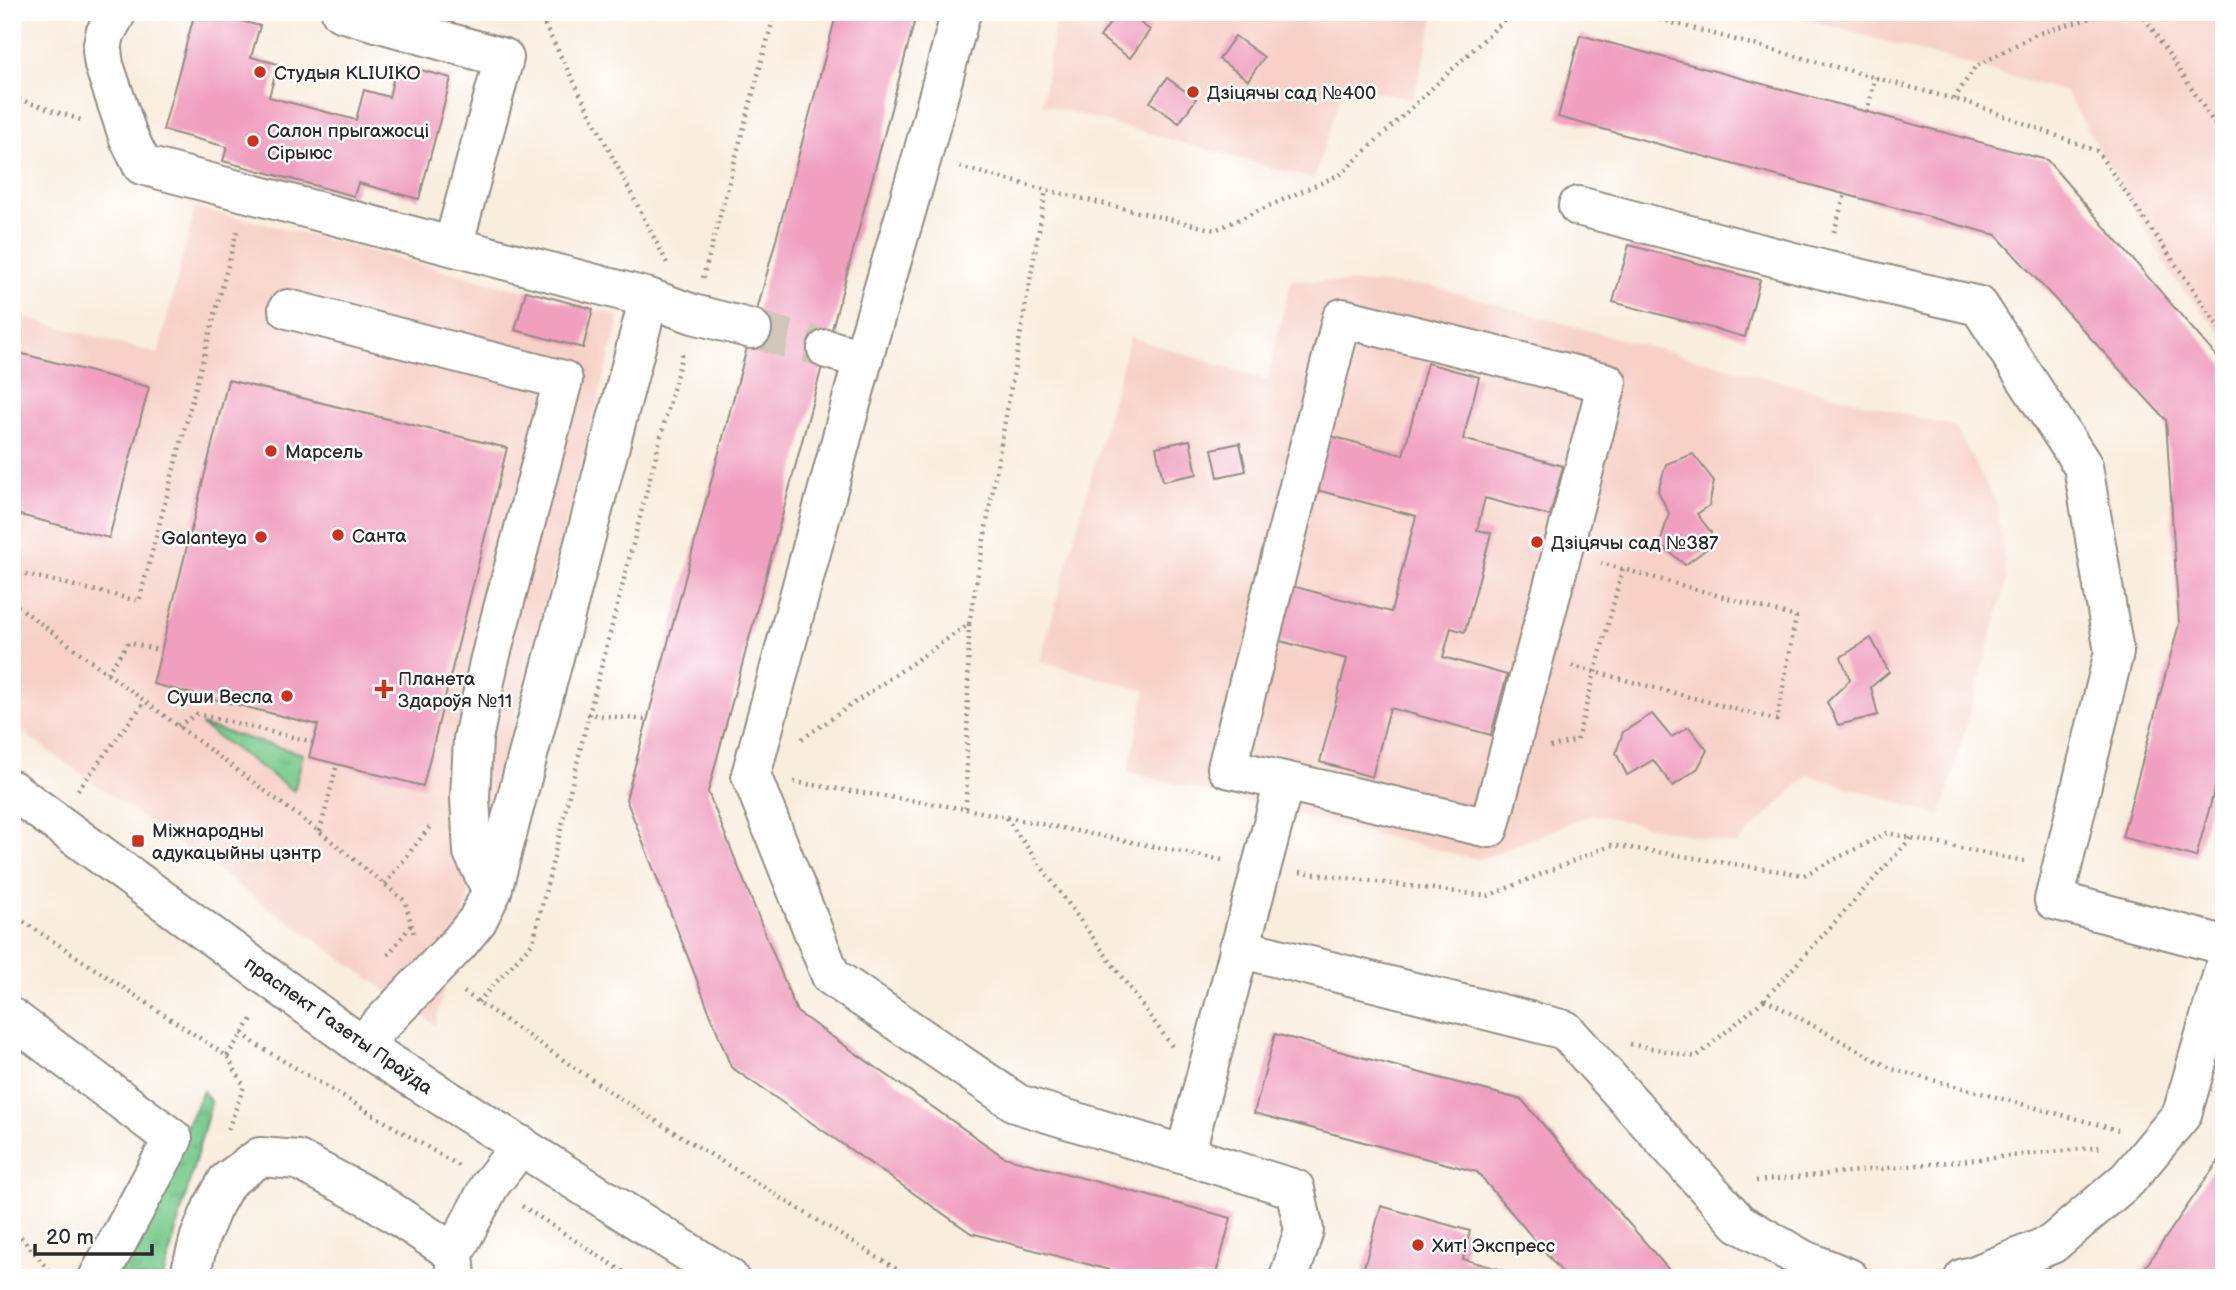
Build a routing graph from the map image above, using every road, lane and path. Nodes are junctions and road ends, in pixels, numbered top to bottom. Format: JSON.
{"nodes":[{"id":1,"x":117,"y":12,"type":"edge"},
{"id":2,"x":341,"y":12,"type":"edge"},
{"id":3,"x":538,"y":12,"type":"edge"},
{"id":4,"x":775,"y":12,"type":"edge"},
{"id":5,"x":961,"y":12,"type":"edge"},
{"id":6,"x":1513,"y":12,"type":"edge"},
{"id":7,"x":1633,"y":12,"type":"edge"},
{"id":8,"x":2112,"y":12,"type":"edge"},
{"id":9,"x":2141,"y":12,"type":"edge"},
{"id":10,"x":1875,"y":77,"type":"junction"},
{"id":11,"x":12,"y":97,"type":"edge"},
{"id":12,"x":1954,"y":99,"type":"junction"},
{"id":13,"x":1867,"y":112,"type":"dead end"},
{"id":14,"x":128,"y":135,"type":"junction"},
{"id":15,"x":2224,"y":138,"type":"edge"},
{"id":16,"x":922,"y":157,"type":"junction"},
{"id":17,"x":1046,"y":190,"type":"junction"},
{"id":18,"x":1578,"y":206,"type":"dead end"},
{"id":19,"x":239,"y":223,"type":"dead end"},
{"id":20,"x":453,"y":246,"type":"junction"},
{"id":21,"x":649,"y":298,"type":"junction"},
{"id":22,"x":288,"y":309,"type":"dead end"},
{"id":23,"x":693,"y":314,"type":"junction"},
{"id":24,"x":752,"y":329,"type":"tunnel mouth"},
{"id":25,"x":2224,"y":334,"type":"edge"},
{"id":26,"x":827,"y":349,"type":"tunnel mouth"},
{"id":27,"x":863,"y":359,"type":"junction"},
{"id":28,"x":1562,"y":553,"type":"junction"},
{"id":29,"x":1623,"y":568,"type":"junction"},
{"id":30,"x":12,"y":571,"type":"edge"},
{"id":31,"x":969,"y":624,"type":"junction"},
{"id":32,"x":161,"y":652,"type":"dead end"},
{"id":33,"x":1535,"y":657,"type":"junction"},
{"id":34,"x":1595,"y":671,"type":"junction"},
{"id":35,"x":107,"y":673,"type":"dead end"},
{"id":36,"x":145,"y":701,"type":"dead end"},
{"id":37,"x":178,"y":726,"type":"dead end"},
{"id":38,"x":313,"y":742,"type":"dead end"},
{"id":39,"x":1508,"y":757,"type":"junction"},
{"id":40,"x":337,"y":764,"type":"dead end"},
{"id":41,"x":751,"y":775,"type":"junction"},
{"id":42,"x":1284,"y":782,"type":"junction"},
{"id":43,"x":12,"y":790,"type":"edge"},
{"id":44,"x":74,"y":796,"type":"dead end"},
{"id":45,"x":1006,"y":817,"type":"dead end"},
{"id":46,"x":320,"y":832,"type":"dead end"},
{"id":47,"x":1912,"y":838,"type":"dead end"},
{"id":48,"x":492,"y":891,"type":"junction"},
{"id":49,"x":12,"y":914,"type":"edge"},
{"id":50,"x":412,"y":923,"type":"dead end"},
{"id":51,"x":2224,"y":944,"type":"edge"},
{"id":52,"x":1239,"y":948,"type":"junction"},
{"id":53,"x":382,"y":964,"type":"dead end"},
{"id":54,"x":2224,"y":969,"type":"edge"},
{"id":55,"x":1765,"y":999,"type":"junction"},
{"id":56,"x":478,"y":1002,"type":"dead end"},
{"id":57,"x":12,"y":1018,"type":"edge"},
{"id":58,"x":1565,"y":1030,"type":"junction"},
{"id":59,"x":242,"y":1033,"type":"dead end"},
{"id":60,"x":361,"y":1045,"type":"junction"},
{"id":61,"x":1202,"y":1088,"type":"junction"},
{"id":62,"x":225,"y":1138,"type":"dead end"},
{"id":63,"x":2159,"y":1141,"type":"junction"},
{"id":64,"x":521,"y":1145,"type":"junction"},
{"id":65,"x":1185,"y":1155,"type":"junction"},
{"id":66,"x":490,"y":1185,"type":"junction"},
{"id":67,"x":1706,"y":1186,"type":"junction"},
{"id":68,"x":12,"y":1226,"type":"edge"},
{"id":69,"x":676,"y":1243,"type":"junction"},
{"id":70,"x":455,"y":1265,"type":"edge"},
{"id":71,"x":55,"y":1278,"type":"edge"},
{"id":72,"x":98,"y":1278,"type":"edge"},
{"id":73,"x":189,"y":1278,"type":"edge"},
{"id":74,"x":633,"y":1278,"type":"edge"},
{"id":75,"x":729,"y":1278,"type":"edge"},
{"id":76,"x":749,"y":1278,"type":"edge"},
{"id":77,"x":1289,"y":1278,"type":"edge"},
{"id":78,"x":1849,"y":1278,"type":"edge"},
{"id":79,"x":1964,"y":1278,"type":"edge"}],
"edges":[{"from":1,"to":14,"type":"street"},
{"from":2,"to":20,"type":"street"},
{"from":3,"to":23,"type":"path"},
{"from":4,"to":23,"type":"path"},
{"from":5,"to":16,"type":"street"},
{"from":6,"to":17,"type":"path"},
{"from":7,"to":10,"type":"path"},
{"from":8,"to":12,"type":"path"},
{"from":9,"to":15,"type":"path"},
{"from":10,"to":12,"type":"path"},
{"from":10,"to":13,"type":"path"},
{"from":11,"to":14,"type":"path"},
{"from":12,"to":25,"type":"path"},
{"from":14,"to":20,"type":"street"},
{"from":16,"to":17,"type":"path"},
{"from":16,"to":27,"type":"street"},
{"from":17,"to":31,"type":"path"},
{"from":18,"to":51,"type":"street"},
{"from":19,"to":30,"type":"path"},
{"from":20,"to":21,"type":"street"},
{"from":21,"to":23,"type":"street"},
{"from":21,"to":48,"type":"street"},
{"from":22,"to":48,"type":"street"},
{"from":23,"to":24,"type":"street"},
{"from":23,"to":56,"type":"path"},
{"from":26,"to":27,"type":"street"},
{"from":27,"to":41,"type":"street"},
{"from":28,"to":29,"type":"path"},
{"from":28,"to":33,"type":"street"},
{"from":28,"to":42,"type":"street"},
{"from":29,"to":34,"type":"path"},
{"from":29,"to":34,"type":"path"},
{"from":31,"to":41,"type":"path"},
{"from":31,"to":41,"type":"path"},
{"from":32,"to":35,"type":"path"},
{"from":33,"to":34,"type":"path"},
{"from":33,"to":39,"type":"street"},
{"from":34,"to":39,"type":"path"},
{"from":36,"to":44,"type":"path"},
{"from":37,"to":38,"type":"path"},
{"from":39,"to":42,"type":"street"},
{"from":40,"to":46,"type":"path"},
{"from":41,"to":65,"type":"street"},
{"from":42,"to":52,"type":"street"},
{"from":43,"to":60,"type":"street","name":"праспект Газеты Праўда"},
{"from":45,"to":61,"type":"path"},
{"from":47,"to":55,"type":"path"},
{"from":48,"to":60,"type":"street"},
{"from":49,"to":62,"type":"path"},
{"from":50,"to":53,"type":"path"},
{"from":52,"to":58,"type":"street"},
{"from":52,"to":61,"type":"street"},
{"from":54,"to":63,"type":"street"},
{"from":55,"to":58,"type":"path"},
{"from":55,"to":63,"type":"path"},
{"from":57,"to":72,"type":"street"},
{"from":58,"to":67,"type":"street"},
{"from":59,"to":66,"type":"path"},
{"from":60,"to":64,"type":"street","name":"праспект Газеты Праўда"},
{"from":61,"to":65,"type":"street"},
{"from":63,"to":67,"type":"path"},
{"from":63,"to":79,"type":"street"},
{"from":64,"to":66,"type":"street"},
{"from":64,"to":69,"type":"street","name":"праспект Газеты Праўда"},
{"from":65,"to":77,"type":"street"},
{"from":66,"to":70,"type":"street"},
{"from":66,"to":74,"type":"path"},
{"from":67,"to":78,"type":"street"},
{"from":68,"to":71,"type":"path"},
{"from":69,"to":75,"type":"street","name":"праспект Газеты Праўда"},
{"from":69,"to":76,"type":"street","name":"праспект Газеты Праўда"},
{"from":70,"to":73,"type":"street"}]}
